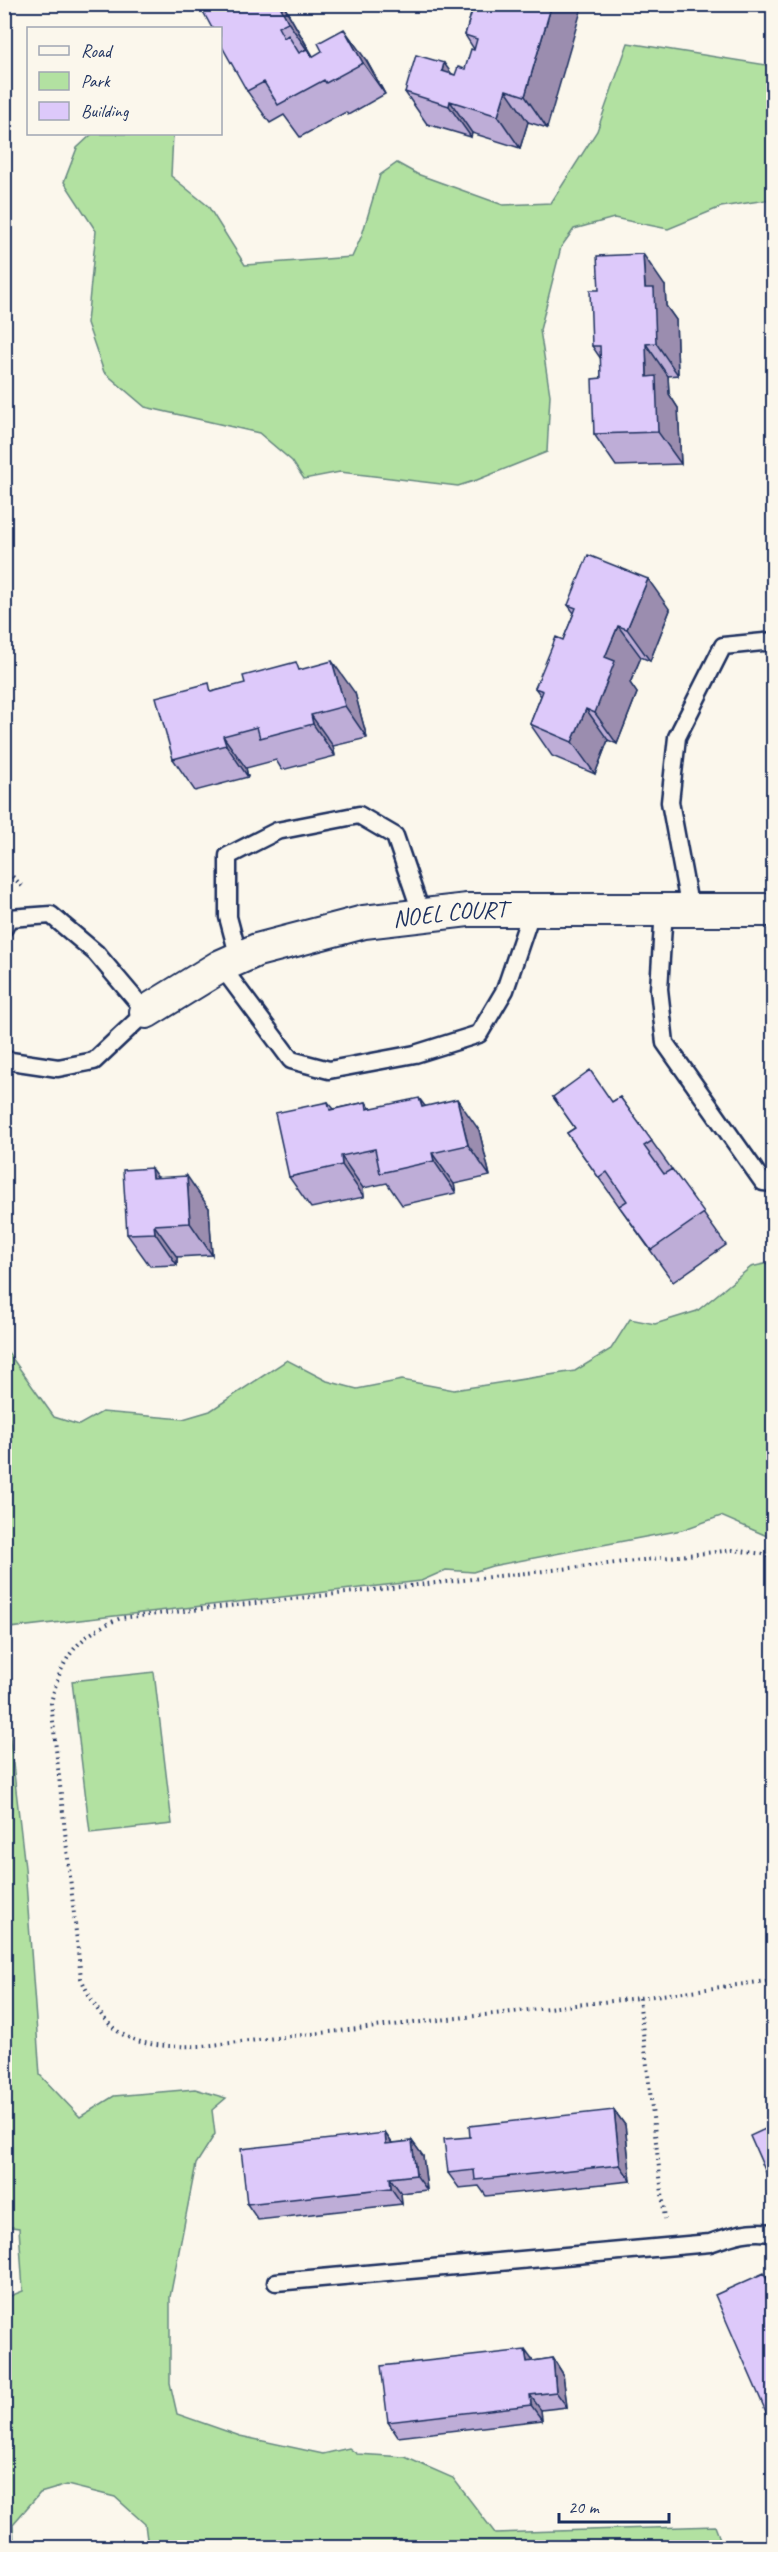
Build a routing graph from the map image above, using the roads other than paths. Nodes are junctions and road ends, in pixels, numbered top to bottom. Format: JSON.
{"nodes":[{"id":1,"x":774,"y":642,"type":"edge"},
{"id":2,"x":532,"y":910,"type":"junction"},
{"id":3,"x":677,"y":910,"type":"junction"},
{"id":4,"x":774,"y":910,"type":"edge"},
{"id":5,"x":423,"y":915,"type":"junction"},
{"id":6,"x":4,"y":928,"type":"edge"},
{"id":7,"x":230,"y":962,"type":"junction"},
{"id":8,"x":146,"y":1012,"type":"junction"},
{"id":9,"x":4,"y":1060,"type":"edge"},
{"id":10,"x":774,"y":1183,"type":"edge"},
{"id":11,"x":774,"y":2234,"type":"edge"},
{"id":12,"x":276,"y":2282,"type":"dead end"}],
"edges":[{"from":1,"to":3,"type":"lane"},
{"from":2,"to":3,"type":"street","name":"NOEL COURT"},
{"from":2,"to":5,"type":"street","name":"NOEL COURT"},
{"from":2,"to":7,"type":"lane"},
{"from":3,"to":4,"type":"street","name":"NOEL COURT"},
{"from":3,"to":10,"type":"lane"},
{"from":5,"to":7,"type":"street","name":"NOEL COURT"},
{"from":5,"to":7,"type":"lane"},
{"from":6,"to":8,"type":"lane"},
{"from":7,"to":8,"type":"street","name":"NOEL COURT"},
{"from":8,"to":9,"type":"lane"},
{"from":11,"to":12,"type":"lane"}]}
